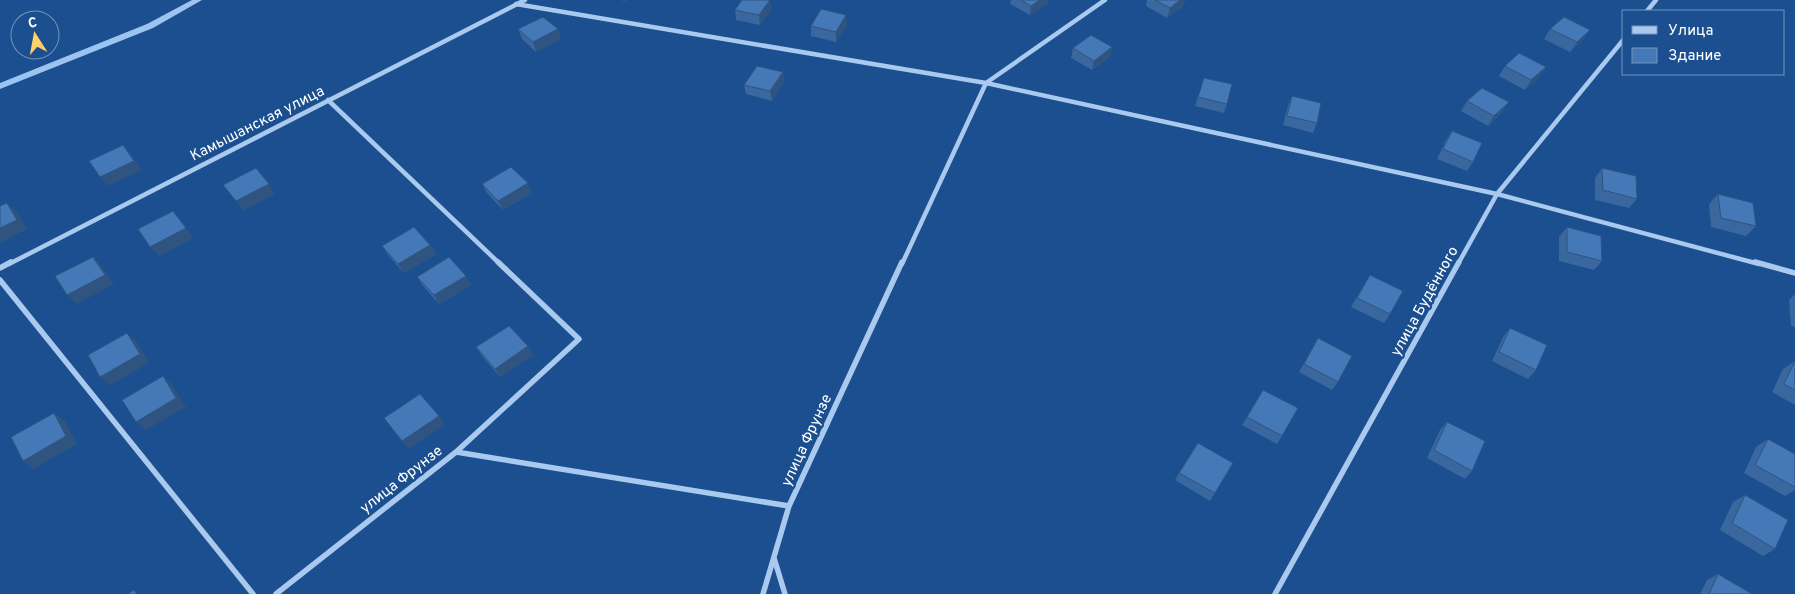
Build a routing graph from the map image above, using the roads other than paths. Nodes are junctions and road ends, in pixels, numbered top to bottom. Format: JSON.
{"nodes":[{"id":1,"x":525,"y":0,"type":"edge"},
{"id":2,"x":1105,"y":0,"type":"edge"},
{"id":3,"x":1656,"y":0,"type":"edge"},
{"id":4,"x":516,"y":4,"type":"junction"},
{"id":5,"x":1648,"y":10,"type":"edge"},
{"id":6,"x":1622,"y":42,"type":"edge"},
{"id":7,"x":986,"y":83,"type":"junction"},
{"id":8,"x":328,"y":100,"type":"junction"},
{"id":9,"x":1497,"y":194,"type":"junction"},
{"id":10,"x":0,"y":268,"type":"edge"},
{"id":11,"x":1795,"y":273,"type":"edge"},
{"id":12,"x":0,"y":280,"type":"edge"},
{"id":13,"x":456,"y":452,"type":"junction"},
{"id":14,"x":789,"y":506,"type":"junction"},
{"id":15,"x":774,"y":557,"type":"junction"},
{"id":16,"x":253,"y":594,"type":"edge"},
{"id":17,"x":276,"y":594,"type":"edge"},
{"id":18,"x":763,"y":594,"type":"edge"},
{"id":19,"x":785,"y":594,"type":"edge"},
{"id":20,"x":1275,"y":594,"type":"edge"}],
"edges":[{"from":1,"to":4,"type":"street","name":"Камышанская улица"},
{"from":2,"to":7,"type":"street"},
{"from":3,"to":5,"type":"street"},
{"from":4,"to":7,"type":"street"},
{"from":4,"to":8,"type":"street","name":"Камышанская улица"},
{"from":6,"to":9,"type":"street","name":"улица Будённого"},
{"from":7,"to":9,"type":"street"},
{"from":7,"to":14,"type":"street","name":"улица Фрунзе"},
{"from":8,"to":10,"type":"street","name":"Камышанская улица"},
{"from":8,"to":13,"type":"street"},
{"from":9,"to":11,"type":"street"},
{"from":9,"to":20,"type":"street","name":"улица Будённого"},
{"from":12,"to":16,"type":"street"},
{"from":13,"to":14,"type":"street","name":"улица Фрунзе"},
{"from":13,"to":17,"type":"street","name":"улица Фрунзе"},
{"from":14,"to":15,"type":"street"},
{"from":15,"to":18,"type":"street"},
{"from":15,"to":19,"type":"street"}]}
